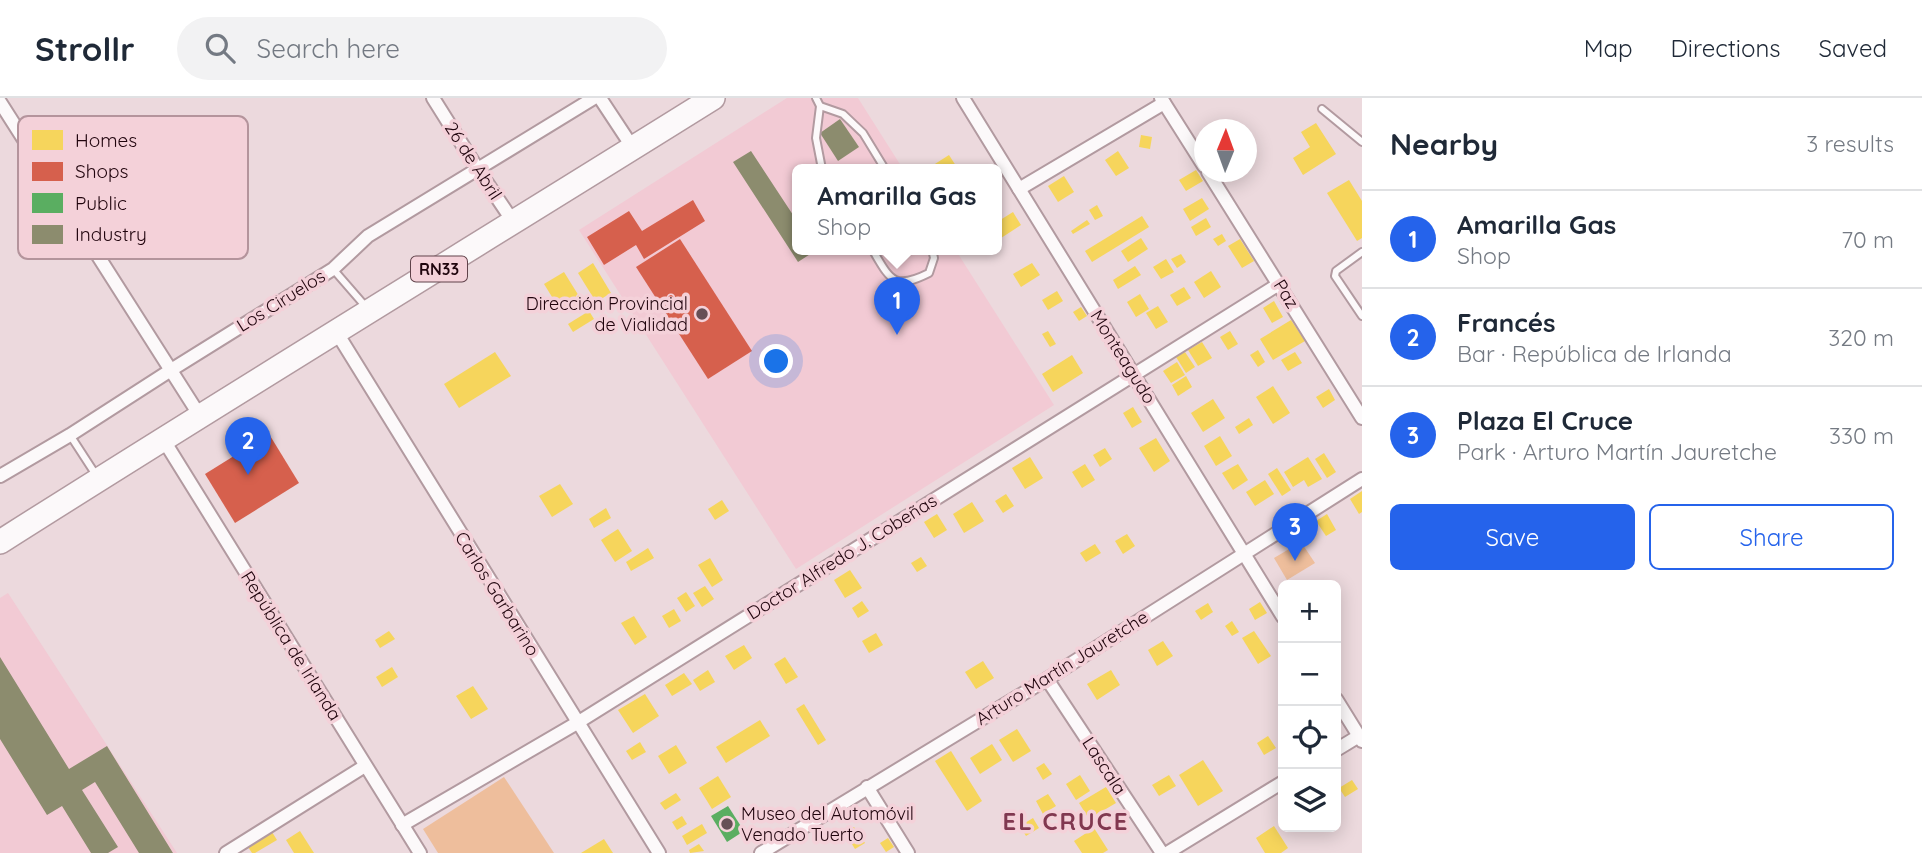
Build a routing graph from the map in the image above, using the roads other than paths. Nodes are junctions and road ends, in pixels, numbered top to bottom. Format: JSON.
{"nodes":[{"id":1,"x":433,"y":98,"type":"edge"},
{"id":2,"x":594,"y":98,"type":"edge"},
{"id":3,"x":600,"y":98,"type":"edge"},
{"id":4,"x":713,"y":98,"type":"edge"},
{"id":5,"x":816,"y":98,"type":"edge"},
{"id":6,"x":962,"y":98,"type":"edge"},
{"id":7,"x":1163,"y":101,"type":"edge"},
{"id":8,"x":0,"y":102,"type":"edge"},
{"id":9,"x":820,"y":106,"type":"junction"},
{"id":10,"x":1322,"y":109,"type":"dead end"},
{"id":11,"x":18,"y":130,"type":"edge"},
{"id":12,"x":1362,"y":142,"type":"edge"},
{"id":13,"x":633,"y":148,"type":"junction"},
{"id":14,"x":1194,"y":149,"type":"edge"},
{"id":15,"x":821,"y":164,"type":"edge"},
{"id":16,"x":883,"y":164,"type":"edge"},
{"id":17,"x":477,"y":168,"type":"junction"},
{"id":18,"x":1214,"y":182,"type":"edge"},
{"id":19,"x":1019,"y":189,"type":"junction"},
{"id":20,"x":514,"y":222,"type":"junction"},
{"id":21,"x":1362,"y":252,"type":"edge"},
{"id":22,"x":876,"y":255,"type":"edge"},
{"id":23,"x":933,"y":255,"type":"edge"},
{"id":24,"x":100,"y":259,"type":"edge"},
{"id":25,"x":333,"y":270,"type":"junction"},
{"id":26,"x":1279,"y":284,"type":"junction"},
{"id":27,"x":371,"y":312,"type":"junction"},
{"id":28,"x":1362,"y":316,"type":"edge"},
{"id":29,"x":337,"y":333,"type":"junction"},
{"id":30,"x":171,"y":370,"type":"junction"},
{"id":31,"x":1133,"y":374,"type":"junction"},
{"id":32,"x":200,"y":416,"type":"junction"},
{"id":33,"x":1362,"y":418,"type":"edge"},
{"id":34,"x":70,"y":435,"type":"junction"},
{"id":35,"x":163,"y":439,"type":"junction"},
{"id":36,"x":0,"y":476,"type":"edge"},
{"id":37,"x":1362,"y":479,"type":"edge"},
{"id":38,"x":98,"y":480,"type":"junction"},
{"id":39,"x":0,"y":542,"type":"edge"},
{"id":40,"x":1243,"y":553,"type":"junction"},
{"id":41,"x":1278,"y":609,"type":"edge"},
{"id":42,"x":1047,"y":678,"type":"junction"},
{"id":43,"x":1340,"y":706,"type":"edge"},
{"id":44,"x":576,"y":723,"type":"junction"},
{"id":45,"x":1361,"y":738,"type":"edge"},
{"id":46,"x":1341,"y":748,"type":"edge"},
{"id":47,"x":365,"y":766,"type":"junction"},
{"id":48,"x":1278,"y":785,"type":"edge"},
{"id":49,"x":867,"y":788,"type":"junction"},
{"id":50,"x":402,"y":825,"type":"junction"},
{"id":51,"x":226,"y":853,"type":"edge"},
{"id":52,"x":420,"y":853,"type":"edge"},
{"id":53,"x":659,"y":853,"type":"edge"},
{"id":54,"x":761,"y":853,"type":"edge"},
{"id":55,"x":908,"y":853,"type":"edge"},
{"id":56,"x":1164,"y":853,"type":"edge"}],
"edges":[{"from":1,"to":17,"type":"street","name":"26 de Abril"},
{"from":2,"to":17,"type":"street","name":"Los Ciruelos"},
{"from":3,"to":13,"type":"street"},
{"from":4,"to":13,"type":"highway","number":"RN33"},
{"from":5,"to":9,"type":"lane"},
{"from":6,"to":19,"type":"street","name":"Monteagudo"},
{"from":7,"to":14,"type":"street"},
{"from":7,"to":19,"type":"street"},
{"from":8,"to":11,"type":"street"},
{"from":9,"to":15,"type":"lane"},
{"from":9,"to":16,"type":"lane"},
{"from":10,"to":12,"type":"lane"},
{"from":13,"to":20,"type":"highway","number":"RN33"},
{"from":17,"to":20,"type":"street","name":"26 de Abril"},
{"from":17,"to":25,"type":"street","name":"Los Ciruelos"},
{"from":18,"to":26,"type":"street","name":"Paz"},
{"from":19,"to":31,"type":"street","name":"Monteagudo"},
{"from":20,"to":27,"type":"highway","number":"RN33"},
{"from":21,"to":28,"type":"lane"},
{"from":22,"to":23,"type":"lane"},
{"from":24,"to":30,"type":"street"},
{"from":25,"to":27,"type":"lane"},
{"from":25,"to":30,"type":"street","name":"Los Ciruelos"},
{"from":26,"to":31,"type":"street","name":"Doctor Alfredo J. Cobeñas"},
{"from":26,"to":33,"type":"street","name":"Paz"},
{"from":27,"to":29,"type":"highway","number":"RN33"},
{"from":29,"to":32,"type":"highway","number":"RN33"},
{"from":29,"to":44,"type":"street","name":"Carlos Garbarino"},
{"from":30,"to":32,"type":"street"},
{"from":30,"to":34,"type":"street","name":"Los Ciruelos"},
{"from":31,"to":40,"type":"street","name":"Monteagudo"},
{"from":31,"to":44,"type":"street","name":"Doctor Alfredo J. Cobeñas"},
{"from":32,"to":35,"type":"highway","number":"RN33"},
{"from":34,"to":36,"type":"street","name":"Los Ciruelos"},
{"from":34,"to":38,"type":"lane"},
{"from":35,"to":38,"type":"highway","number":"RN33"},
{"from":35,"to":47,"type":"street","name":"República de Irlanda"},
{"from":37,"to":40,"type":"street","name":"Arturo Martín Jauretche"},
{"from":38,"to":39,"type":"highway","number":"RN33"},
{"from":40,"to":41,"type":"street","name":"Monteagudo"},
{"from":40,"to":42,"type":"street","name":"Arturo Martín Jauretche"},
{"from":42,"to":49,"type":"street","name":"Arturo Martín Jauretche"},
{"from":42,"to":56,"type":"street","name":"Lascala"},
{"from":43,"to":45,"type":"street"},
{"from":44,"to":50,"type":"street","name":"Doctor Alfredo J. Cobeñas"},
{"from":44,"to":53,"type":"street","name":"Carlos Garbarino"},
{"from":45,"to":46,"type":"street"},
{"from":47,"to":50,"type":"street","name":"República de Irlanda"},
{"from":47,"to":51,"type":"street"},
{"from":48,"to":56,"type":"street"},
{"from":49,"to":54,"type":"street","name":"Arturo Martín Jauretche"},
{"from":49,"to":55,"type":"street"},
{"from":50,"to":52,"type":"street","name":"República de Irlanda"}]}
